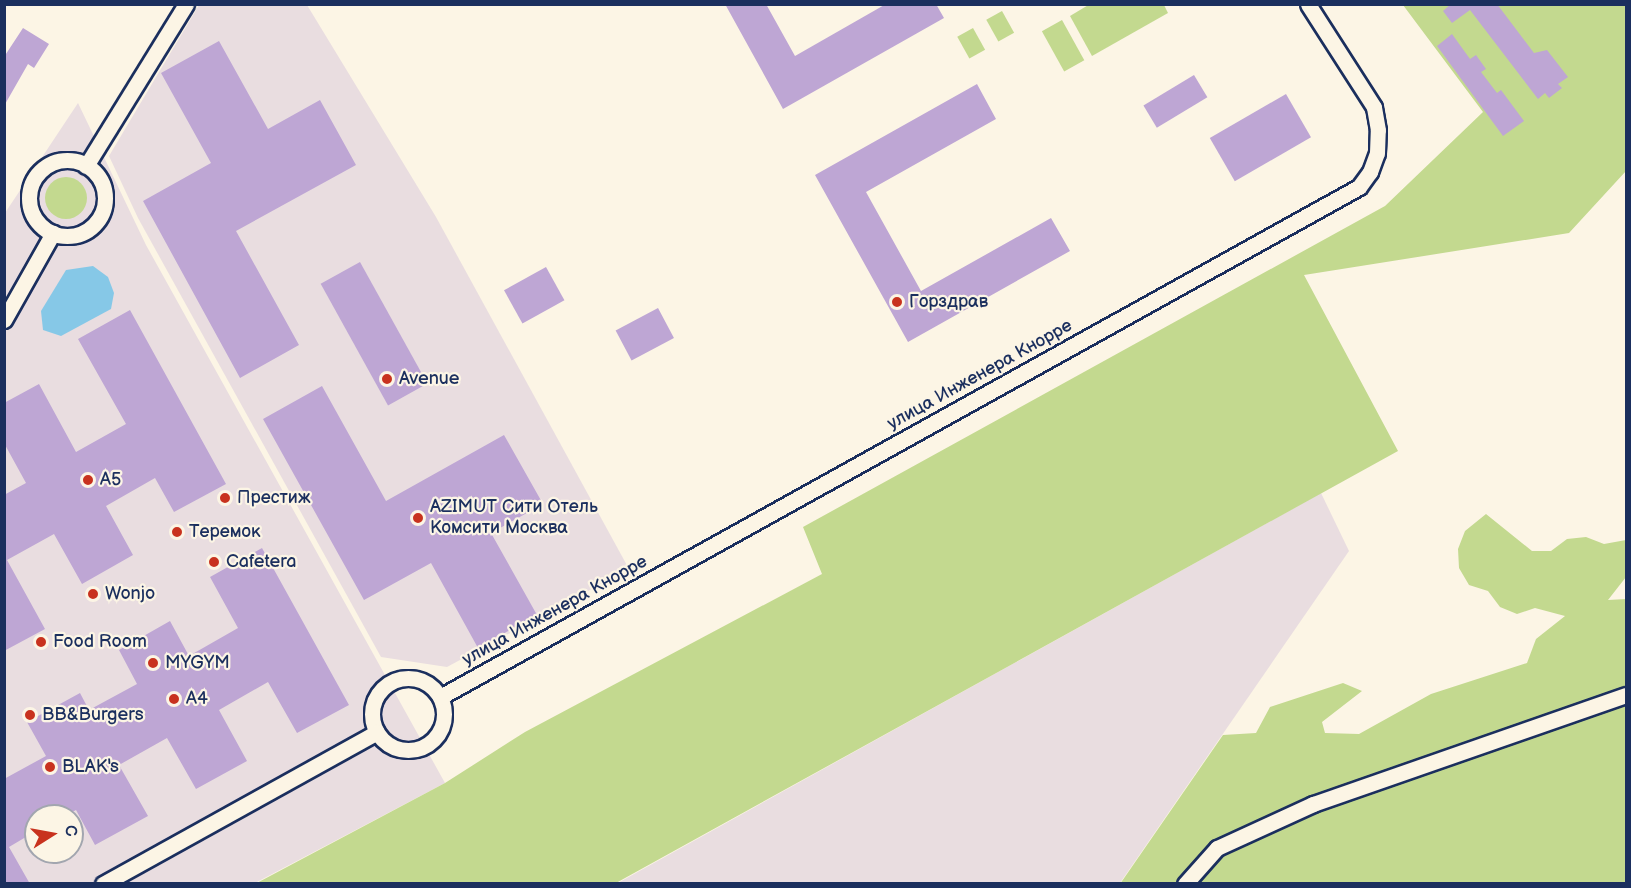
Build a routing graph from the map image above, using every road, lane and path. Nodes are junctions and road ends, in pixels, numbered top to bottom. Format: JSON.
{"nodes":[{"id":1,"x":186,"y":4,"type":"edge"},
{"id":2,"x":1308,"y":4,"type":"edge"},
{"id":3,"x":86,"y":166,"type":"junction"},
{"id":4,"x":53,"y":233,"type":"junction"},
{"id":5,"x":4,"y":320,"type":"edge"},
{"id":6,"x":1626,"y":695,"type":"edge"},
{"id":7,"x":440,"y":697,"type":"junction"},
{"id":8,"x":377,"y":732,"type":"junction"},
{"id":9,"x":103,"y":884,"type":"edge"},
{"id":10,"x":1185,"y":884,"type":"edge"}],
"edges":[{"from":1,"to":3,"type":"street"},
{"from":2,"to":7,"type":"street","name":"улица Инженера Кнорре"},
{"from":3,"to":4,"type":"street"},
{"from":3,"to":4,"type":"street"},
{"from":4,"to":5,"type":"street"},
{"from":6,"to":10,"type":"street"},
{"from":7,"to":8,"type":"street"},
{"from":7,"to":8,"type":"street"},
{"from":8,"to":9,"type":"street"}]}
